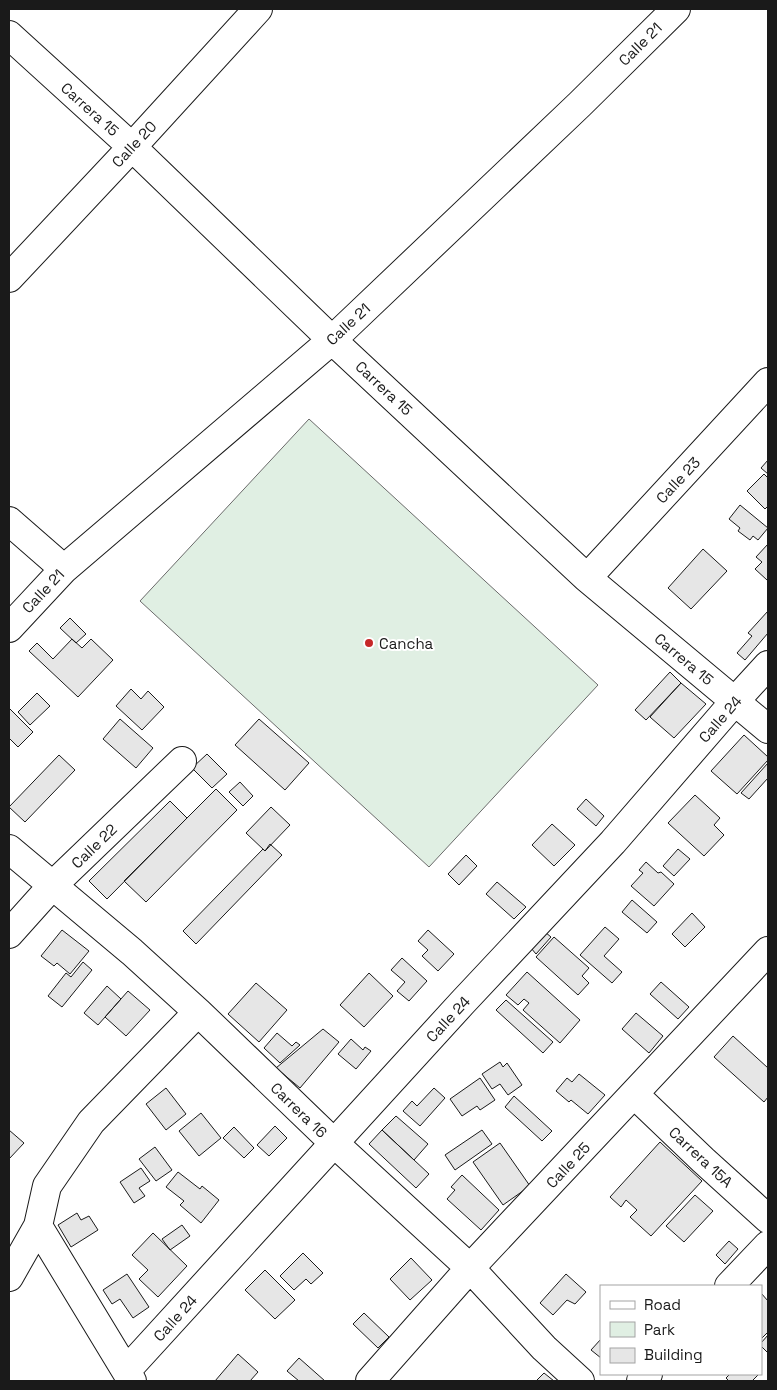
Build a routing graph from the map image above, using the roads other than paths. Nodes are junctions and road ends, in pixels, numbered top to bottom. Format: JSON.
{"nodes":[{"id":1,"x":258,"y":9,"type":"edge"},
{"id":2,"x":676,"y":9,"type":"edge"},
{"id":3,"x":9,"y":35,"type":"edge"},
{"id":4,"x":132,"y":147,"type":"junction"},
{"id":5,"x":9,"y":278,"type":"edge"},
{"id":6,"x":332,"y":340,"type":"junction"},
{"id":7,"x":768,"y":382,"type":"edge"},
{"id":8,"x":9,"y":521,"type":"edge"},
{"id":9,"x":64,"y":569,"type":"junction"},
{"id":10,"x":587,"y":578,"type":"junction"},
{"id":11,"x":9,"y":628,"type":"edge"},
{"id":12,"x":768,"y":665,"type":"edge"},
{"id":13,"x":735,"y":701,"type":"junction"},
{"id":14,"x":768,"y":729,"type":"edge"},
{"id":15,"x":182,"y":761,"type":"dead end"},
{"id":16,"x":9,"y":849,"type":"edge"},
{"id":17,"x":52,"y":886,"type":"junction"},
{"id":18,"x":9,"y":934,"type":"edge"},
{"id":19,"x":768,"y":951,"type":"edge"},
{"id":20,"x":198,"y":1012,"type":"junction"},
{"id":21,"x":634,"y":1094,"type":"junction"},
{"id":22,"x":334,"y":1143,"type":"junction"},
{"id":23,"x":768,"y":1218,"type":"edge"},
{"id":24,"x":38,"y":1226,"type":"junction"},
{"id":25,"x":768,"y":1244,"type":"edge"},
{"id":26,"x":470,"y":1268,"type":"junction"},
{"id":27,"x":9,"y":1277,"type":"edge"},
{"id":28,"x":730,"y":1285,"type":"edge"},
{"id":29,"x":129,"y":1376,"type":"edge"},
{"id":30,"x":370,"y":1381,"type":"edge"},
{"id":31,"x":580,"y":1381,"type":"edge"}],
"edges":[{"from":1,"to":4,"type":"street","name":"Calle 20"},
{"from":2,"to":6,"type":"street","name":"Calle 21"},
{"from":3,"to":4,"type":"street","name":"Carrera 15"},
{"from":4,"to":5,"type":"street","name":"Calle 20"},
{"from":4,"to":6,"type":"street","name":"Carrera 15"},
{"from":6,"to":9,"type":"street","name":"Calle 21"},
{"from":6,"to":10,"type":"street","name":"Carrera 15"},
{"from":7,"to":10,"type":"street","name":"Calle 23"},
{"from":8,"to":9,"type":"street"},
{"from":9,"to":11,"type":"street","name":"Calle 21"},
{"from":10,"to":13,"type":"street","name":"Carrera 15"},
{"from":12,"to":13,"type":"street","name":"Calle 24"},
{"from":13,"to":14,"type":"street","name":"Carrera 15"},
{"from":13,"to":22,"type":"street","name":"Calle 24"},
{"from":15,"to":17,"type":"street","name":"Calle 22"},
{"from":16,"to":17,"type":"street","name":"Carrera 16"},
{"from":17,"to":18,"type":"street","name":"Calle 22"},
{"from":17,"to":20,"type":"street","name":"Carrera 16"},
{"from":19,"to":21,"type":"street","name":"Calle 25"},
{"from":20,"to":22,"type":"street","name":"Carrera 16"},
{"from":20,"to":24,"type":"street"},
{"from":21,"to":23,"type":"street","name":"Carrera 15A"},
{"from":21,"to":26,"type":"street","name":"Calle 25"},
{"from":22,"to":26,"type":"street","name":"Carrera 16"},
{"from":22,"to":29,"type":"street","name":"Calle 24"},
{"from":24,"to":27,"type":"street"},
{"from":24,"to":29,"type":"street"},
{"from":25,"to":28,"type":"street"},
{"from":26,"to":30,"type":"street","name":"Calle 25"},
{"from":26,"to":31,"type":"street","name":"Carrera 16"}]}
